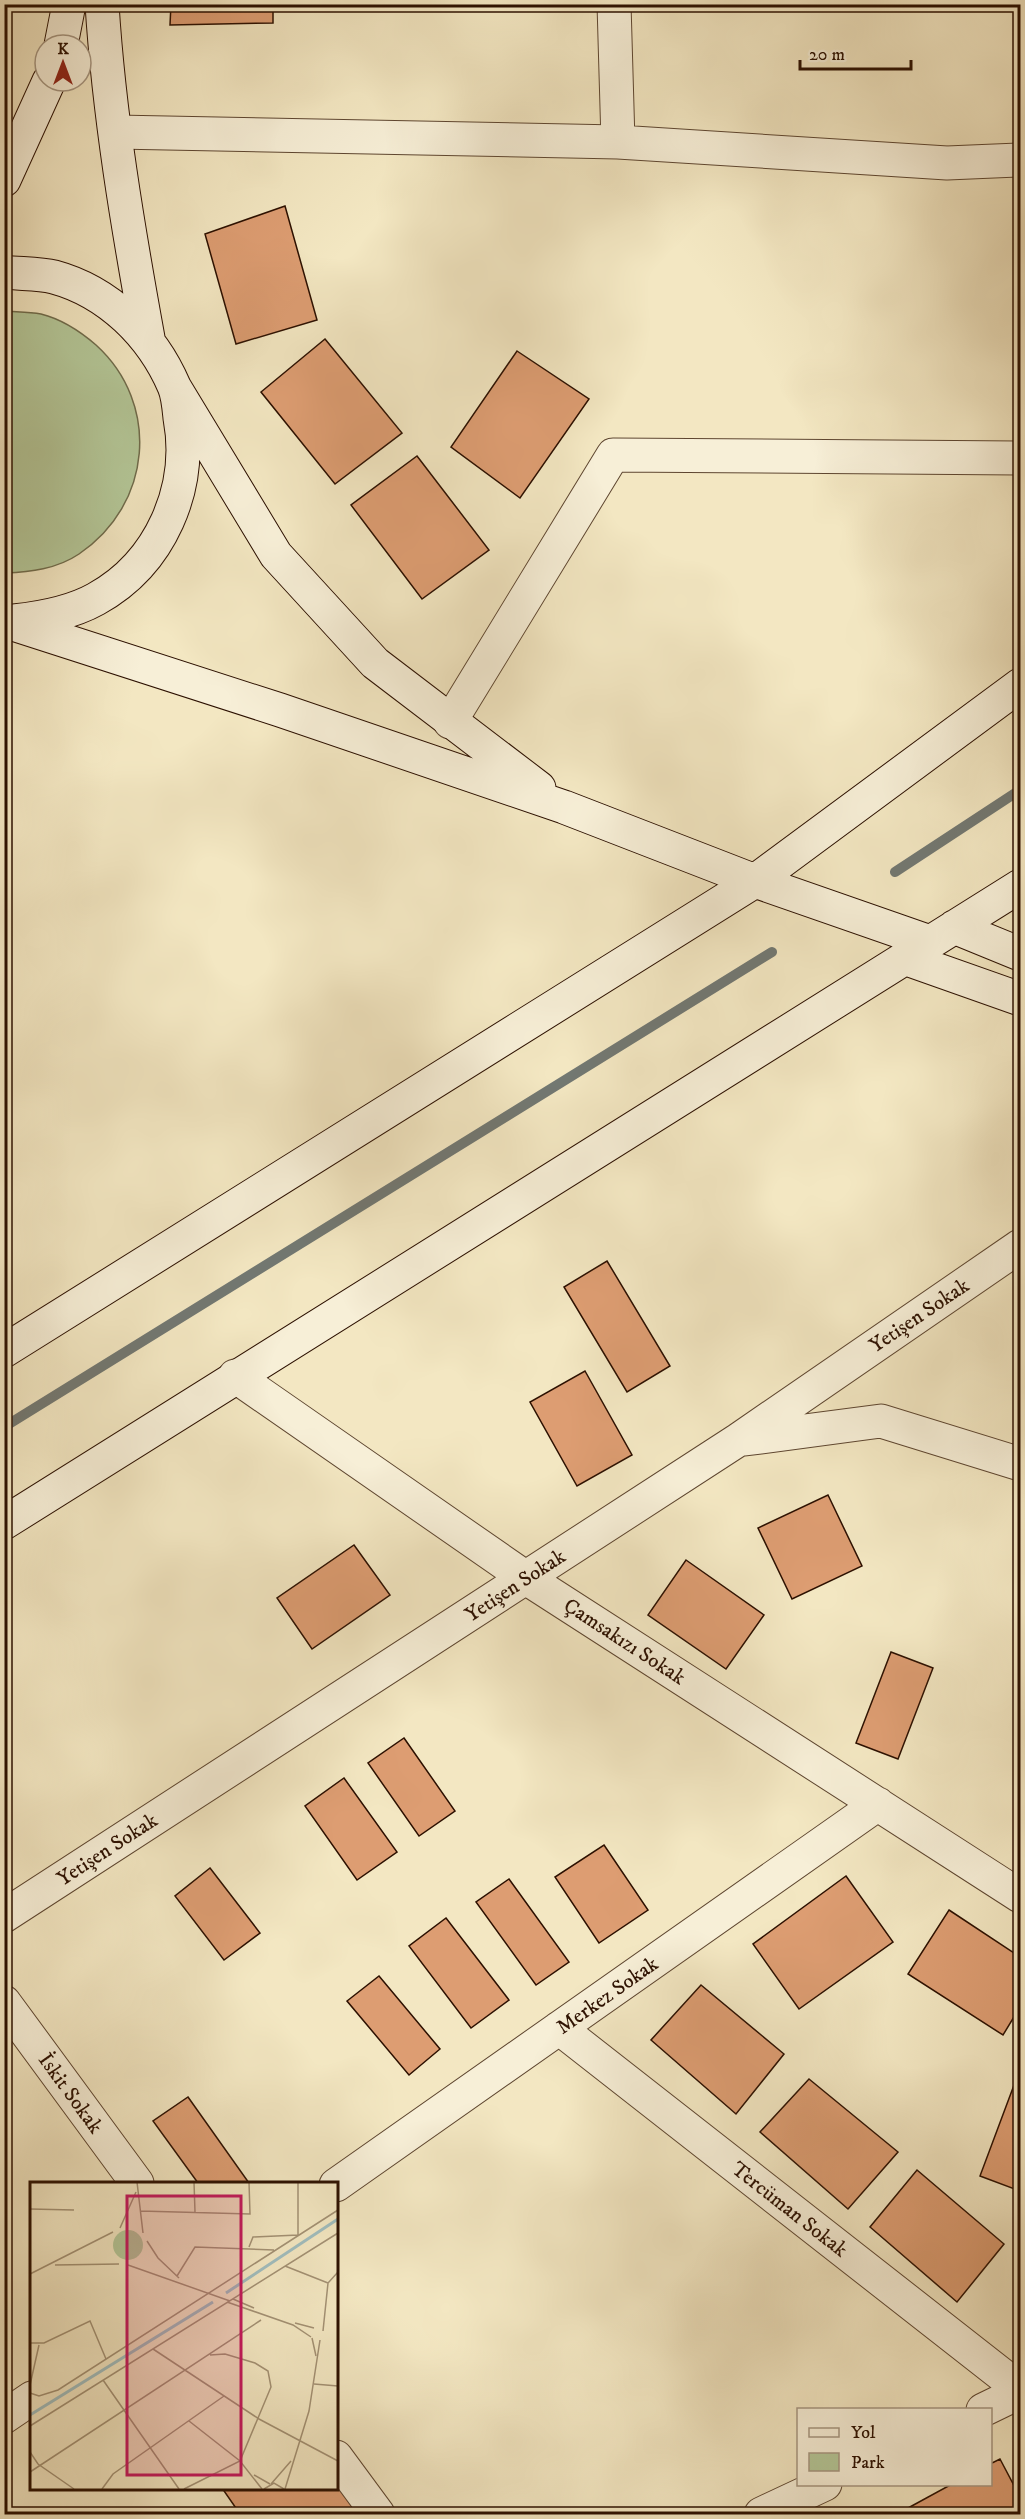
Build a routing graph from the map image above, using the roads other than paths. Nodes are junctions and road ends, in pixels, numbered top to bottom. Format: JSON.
{"nodes":[{"id":1,"x":69,"y":4,"type":"edge"},
{"id":2,"x":102,"y":4,"type":"edge"},
{"id":3,"x":614,"y":4,"type":"edge"},
{"id":4,"x":63,"y":33,"type":"edge"},
{"id":5,"x":44,"y":93,"type":"edge"},
{"id":6,"x":116,"y":132,"type":"junction"},
{"id":7,"x":618,"y":142,"type":"junction"},
{"id":8,"x":1020,"y":160,"type":"edge"},
{"id":9,"x":4,"y":180,"type":"edge"},
{"id":10,"x":4,"y":272,"type":"edge"},
{"id":11,"x":147,"y":338,"type":"junction"},
{"id":12,"x":175,"y":388,"type":"junction"},
{"id":13,"x":1020,"y":458,"type":"edge"},
{"id":14,"x":6,"y":622,"type":"edge"},
{"id":15,"x":1020,"y":686,"type":"edge"},
{"id":16,"x":450,"y":722,"type":"junction"},
{"id":17,"x":564,"y":807,"type":"junction"},
{"id":18,"x":755,"y":881,"type":"junction"},
{"id":19,"x":1020,"y":886,"type":"edge"},
{"id":20,"x":929,"y":942,"type":"junction"},
{"id":21,"x":1020,"y":954,"type":"edge"},
{"id":22,"x":1020,"y":999,"type":"edge"},
{"id":23,"x":1020,"y":1246,"type":"edge"},
{"id":24,"x":4,"y":1351,"type":"edge"},
{"id":25,"x":235,"y":1376,"type":"junction"},
{"id":26,"x":738,"y":1440,"type":"junction"},
{"id":27,"x":1020,"y":1464,"type":"edge"},
{"id":28,"x":4,"y":1523,"type":"edge"},
{"id":29,"x":526,"y":1578,"type":"junction"},
{"id":30,"x":878,"y":1804,"type":"junction"},
{"id":31,"x":1020,"y":1896,"type":"edge"},
{"id":32,"x":4,"y":1916,"type":"edge"},
{"id":33,"x":4,"y":2002,"type":"edge"},
{"id":34,"x":559,"y":2028,"type":"junction"},
{"id":35,"x":136,"y":2182,"type":"edge"},
{"id":36,"x":338,"y":2183,"type":"edge"},
{"id":37,"x":1020,"y":2390,"type":"edge"},
{"id":38,"x":30,"y":2399,"type":"edge"},
{"id":39,"x":985,"y":2408,"type":"edge"},
{"id":40,"x":4,"y":2417,"type":"edge"},
{"id":41,"x":338,"y":2460,"type":"edge"},
{"id":42,"x":821,"y":2486,"type":"edge"},
{"id":43,"x":378,"y":2514,"type":"edge"},
{"id":44,"x":761,"y":2514,"type":"edge"}],
"edges":[{"from":1,"to":4,"type":"street"},
{"from":2,"to":6,"type":"street"},
{"from":3,"to":7,"type":"street"},
{"from":5,"to":9,"type":"street"},
{"from":6,"to":7,"type":"street"},
{"from":6,"to":11,"type":"street"},
{"from":7,"to":8,"type":"street"},
{"from":10,"to":11,"type":"street"},
{"from":11,"to":12,"type":"street"},
{"from":12,"to":14,"type":"street"},
{"from":12,"to":16,"type":"street"},
{"from":13,"to":16,"type":"street"},
{"from":14,"to":17,"type":"street"},
{"from":15,"to":18,"type":"street"},
{"from":16,"to":17,"type":"street"},
{"from":17,"to":18,"type":"street"},
{"from":18,"to":20,"type":"street"},
{"from":18,"to":24,"type":"street"},
{"from":19,"to":20,"type":"street"},
{"from":20,"to":21,"type":"street"},
{"from":20,"to":22,"type":"street"},
{"from":20,"to":25,"type":"street"},
{"from":23,"to":26,"type":"street","name":"Yetişen Sokak"},
{"from":25,"to":28,"type":"street"},
{"from":25,"to":29,"type":"street","name":"Çamsakızı Sokak"},
{"from":26,"to":27,"type":"street"},
{"from":26,"to":29,"type":"street","name":"Yetişen Sokak"},
{"from":29,"to":30,"type":"street","name":"Çamsakızı Sokak"},
{"from":29,"to":32,"type":"street","name":"Yetişen Sokak"},
{"from":30,"to":31,"type":"street","name":"Çamsakızı Sokak"},
{"from":30,"to":34,"type":"street","name":"Merkez Sokak"},
{"from":33,"to":35,"type":"street","name":"İskit Sokak"},
{"from":34,"to":36,"type":"street","name":"Merkez Sokak"},
{"from":34,"to":37,"type":"street","name":"Tercüman Sokak"},
{"from":37,"to":39,"type":"street"},
{"from":38,"to":40,"type":"street"},
{"from":41,"to":43,"type":"street"},
{"from":42,"to":44,"type":"street"}]}
